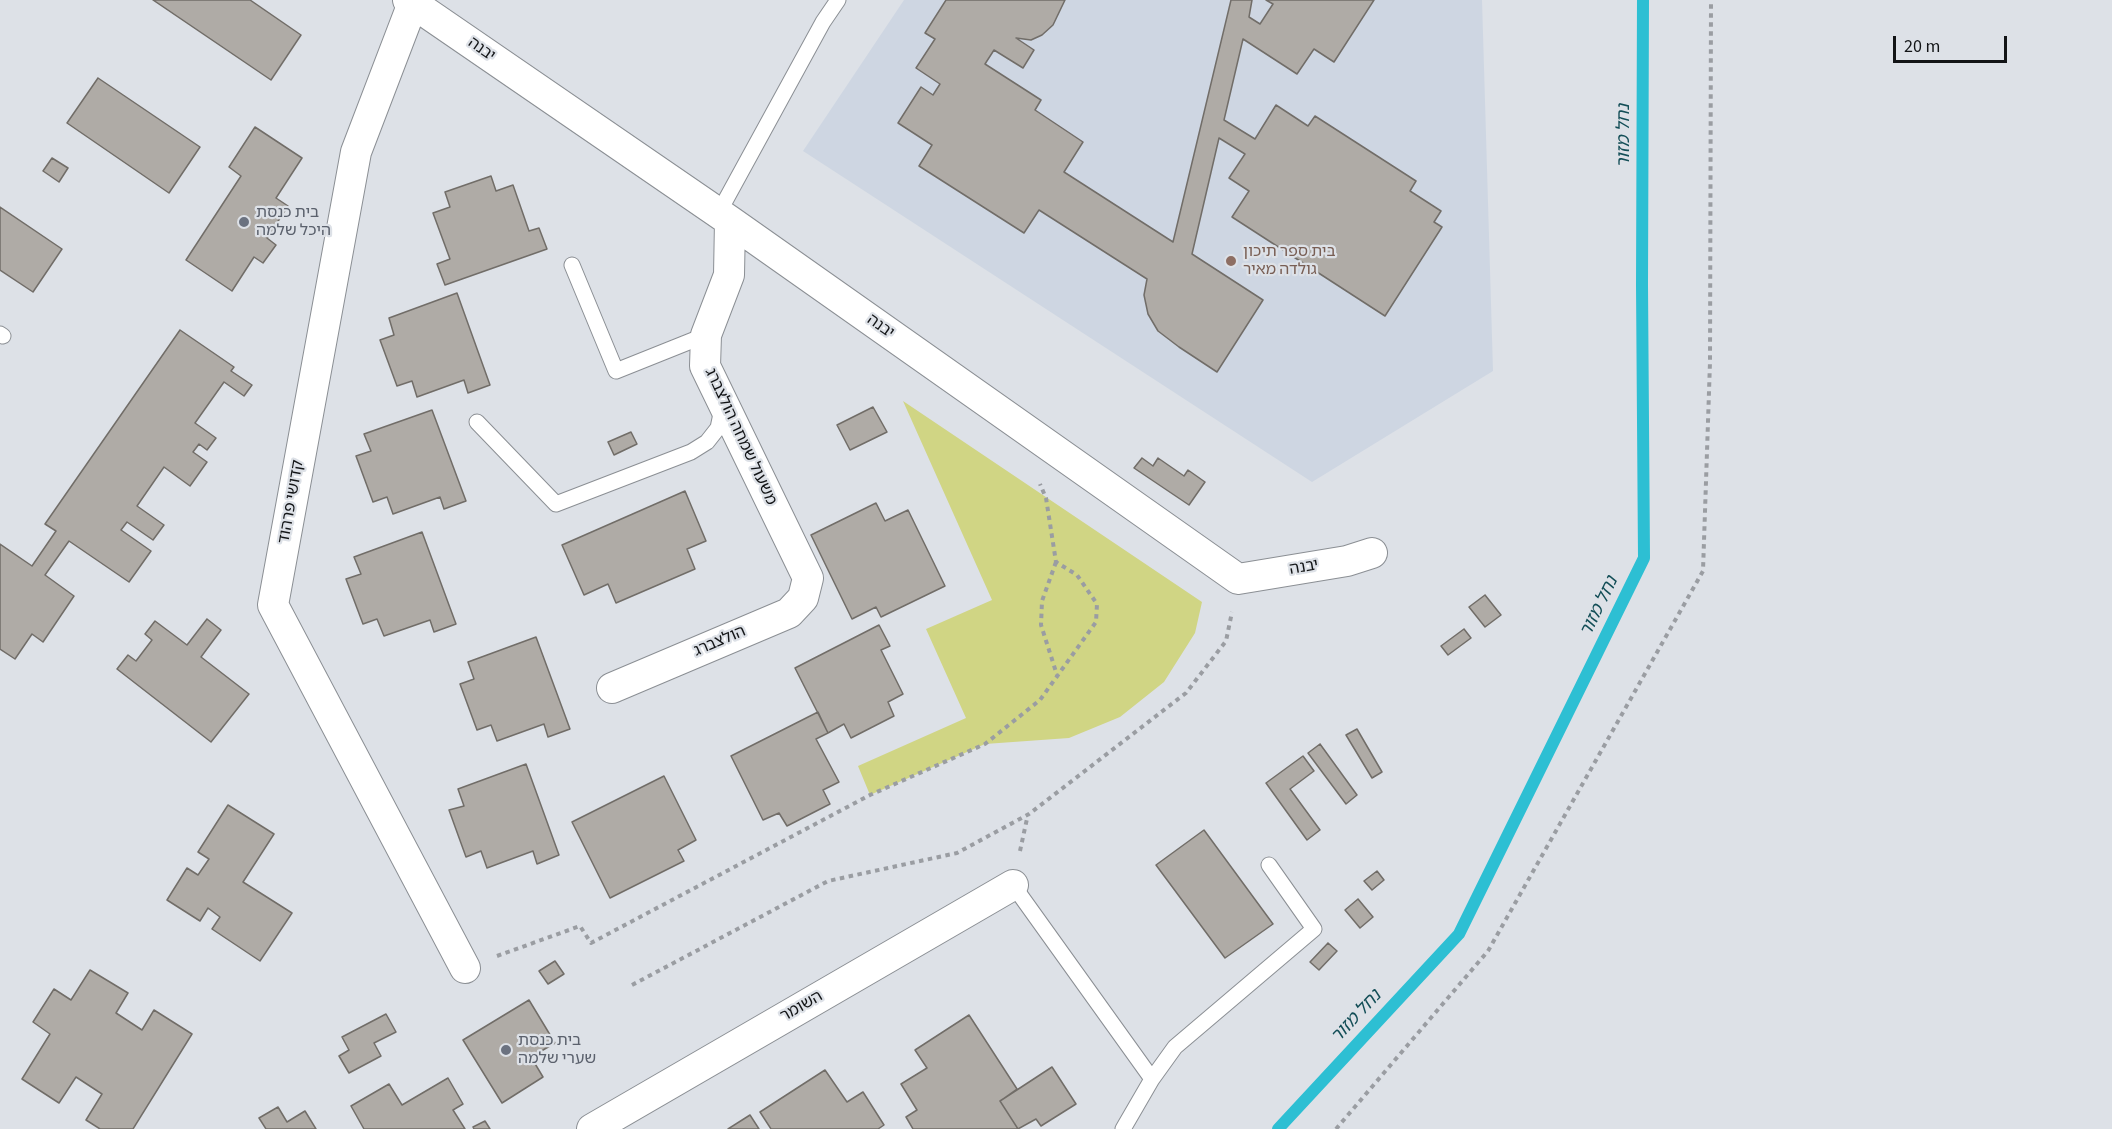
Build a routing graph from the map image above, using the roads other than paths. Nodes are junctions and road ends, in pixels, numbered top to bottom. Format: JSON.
{"nodes":[{"id":1,"x":838,"y":0,"type":"edge"},
{"id":2,"x":410,"y":2,"type":"edge"},
{"id":3,"x":724,"y":217,"type":"junction"},
{"id":4,"x":572,"y":265,"type":"dead end"},
{"id":5,"x":706,"y":335,"type":"junction"},
{"id":6,"x":723,"y":405,"type":"junction"},
{"id":7,"x":477,"y":422,"type":"dead end"},
{"id":8,"x":1372,"y":553,"type":"dead end"},
{"id":9,"x":808,"y":578,"type":"joint"},
{"id":10,"x":612,"y":688,"type":"dead end"},
{"id":11,"x":1269,"y":865,"type":"dead end"},
{"id":12,"x":1013,"y":885,"type":"joint"},
{"id":13,"x":465,"y":968,"type":"road end"},
{"id":14,"x":1152,"y":1079,"type":"junction"},
{"id":15,"x":592,"y":1129,"type":"edge"},
{"id":16,"x":1124,"y":1129,"type":"edge"}],
"edges":[{"from":1,"to":3,"type":"lane"},
{"from":2,"to":3,"type":"street","name":"יבנה"},
{"from":2,"to":13,"type":"street","name":"קדושי פרהוד"},
{"from":3,"to":5,"type":"street","name":"משעול שמחה הולצברג"},
{"from":3,"to":8,"type":"street","name":"יבנה"},
{"from":4,"to":5,"type":"lane"},
{"from":5,"to":6,"type":"street","name":"משעול שמחה הולצברג"},
{"from":6,"to":7,"type":"lane"},
{"from":6,"to":9,"type":"street","name":"משעול שמחה הולצברג"},
{"from":9,"to":10,"type":"street","name":"הולצברג"},
{"from":11,"to":14,"type":"lane"},
{"from":12,"to":14,"type":"lane"},
{"from":12,"to":15,"type":"street","name":"השומר"},
{"from":14,"to":16,"type":"lane"}]}
